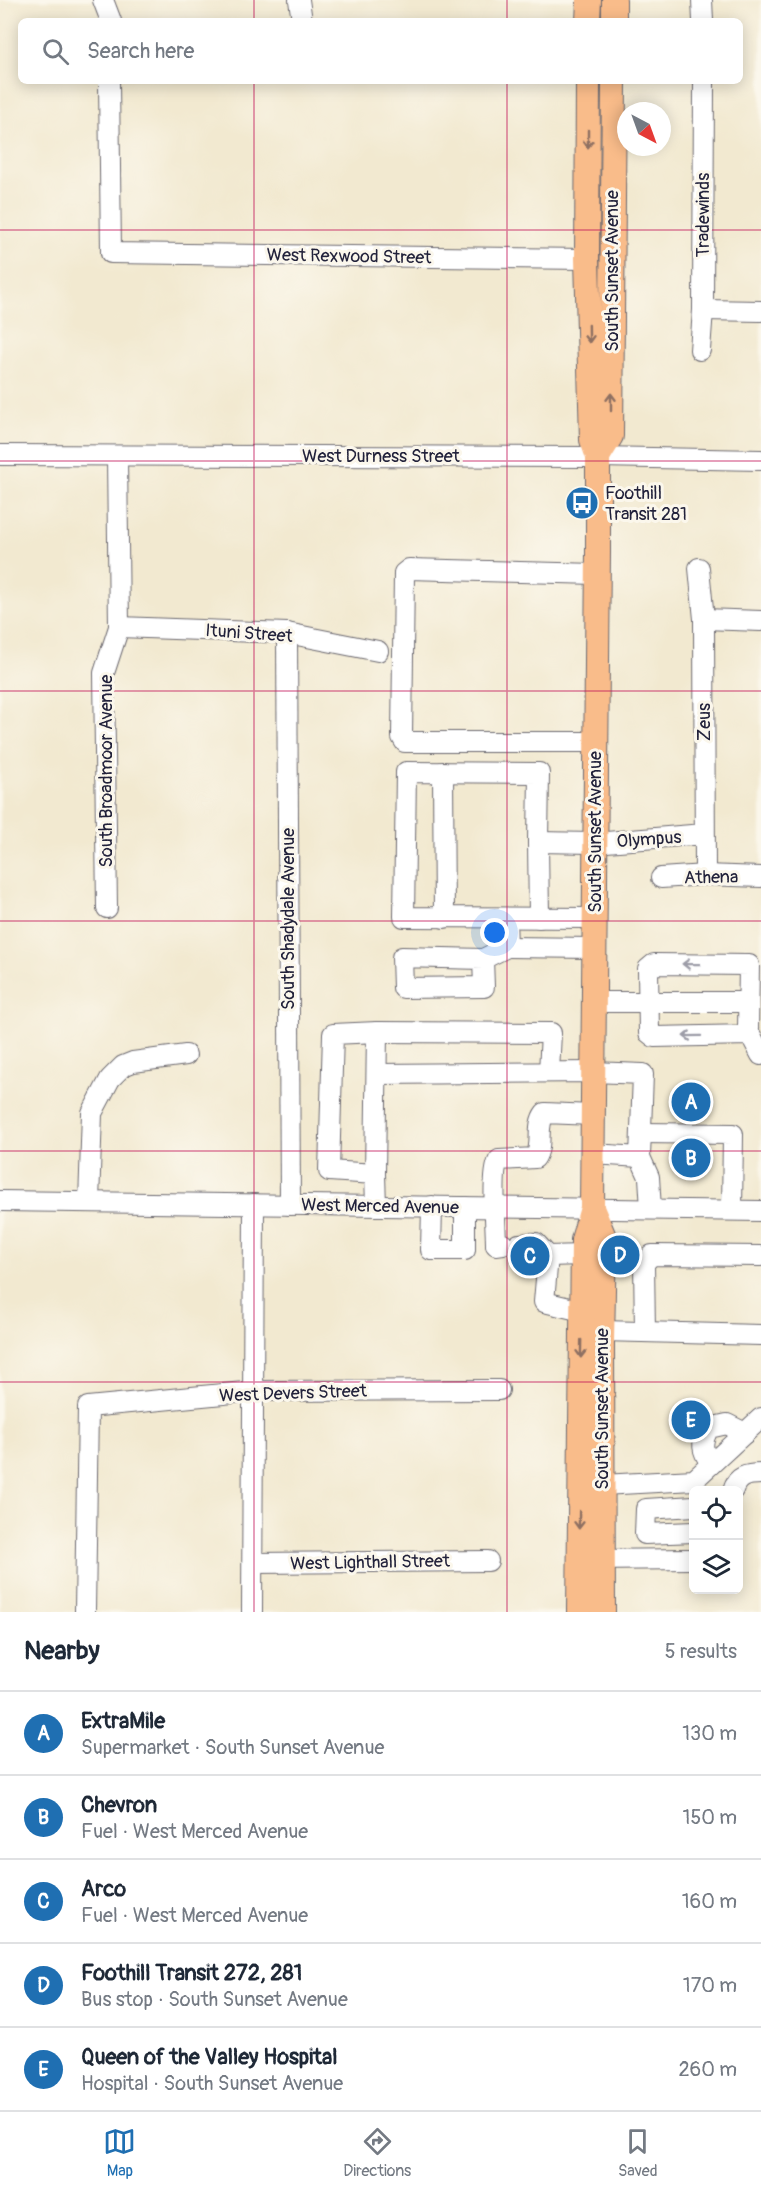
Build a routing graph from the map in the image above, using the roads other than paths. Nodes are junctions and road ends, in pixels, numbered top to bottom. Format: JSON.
{"nodes":[{"id":1,"x":103,"y":0,"type":"edge"},
{"id":2,"x":300,"y":0,"type":"edge"},
{"id":3,"x":589,"y":0,"type":"edge"},
{"id":4,"x":614,"y":0,"type":"edge"},
{"id":5,"x":702,"y":0,"type":"edge"},
{"id":6,"x":110,"y":18,"type":"edge"},
{"id":7,"x":302,"y":18,"type":"edge"},
{"id":8,"x":588,"y":18,"type":"edge"},
{"id":9,"x":614,"y":18,"type":"edge"},
{"id":10,"x":703,"y":18,"type":"edge"},
{"id":11,"x":109,"y":84,"type":"edge"},
{"id":12,"x":588,"y":84,"type":"edge"},
{"id":13,"x":614,"y":84,"type":"edge"},
{"id":14,"x":704,"y":84,"type":"edge"},
{"id":15,"x":587,"y":259,"type":"junction"},
{"id":16,"x":703,"y":310,"type":"junction"},
{"id":17,"x":761,"y":311,"type":"edge"},
{"id":18,"x":700,"y":350,"type":"dead end"},
{"id":19,"x":0,"y":455,"type":"edge"},
{"id":20,"x":117,"y":456,"type":"junction"},
{"id":21,"x":598,"y":457,"type":"junction"},
{"id":22,"x":761,"y":460,"type":"edge"},
{"id":23,"x":699,"y":568,"type":"dead end"},
{"id":24,"x":597,"y":574,"type":"junction"},
{"id":25,"x":704,"y":620,"type":"junction"},
{"id":26,"x":761,"y":621,"type":"edge"},
{"id":27,"x":119,"y":627,"type":"junction"},
{"id":28,"x":287,"y":633,"type":"junction"},
{"id":29,"x":378,"y":651,"type":"dead end"},
{"id":30,"x":595,"y":742,"type":"junction"},
{"id":31,"x":443,"y":772,"type":"junction"},
{"id":32,"x":704,"y":834,"type":"junction"},
{"id":33,"x":538,"y":842,"type":"junction"},
{"id":34,"x":594,"y":843,"type":"junction"},
{"id":35,"x":705,"y":875,"type":"junction"},
{"id":36,"x":761,"y":877,"type":"edge"},
{"id":37,"x":661,"y":878,"type":"dead end"},
{"id":38,"x":107,"y":908,"type":"dead end"},
{"id":39,"x":444,"y":918,"type":"junction"},
{"id":40,"x":506,"y":918,"type":"junction"},
{"id":41,"x":539,"y":918,"type":"junction"},
{"id":42,"x":594,"y":918,"type":"junction"},
{"id":43,"x":507,"y":947,"type":"junction"},
{"id":44,"x":594,"y":948,"type":"junction"},
{"id":45,"x":483,"y":959,"type":"dead end"},
{"id":46,"x":594,"y":1002,"type":"junction"},
{"id":47,"x":648,"y":1002,"type":"junction"},
{"id":48,"x":748,"y":1002,"type":"junction"},
{"id":49,"x":377,"y":1032,"type":"junction"},
{"id":50,"x":750,"y":1035,"type":"junction"},
{"id":51,"x":186,"y":1055,"type":"dead end"},
{"id":52,"x":761,"y":1055,"type":"edge"},
{"id":53,"x":549,"y":1072,"type":"junction"},
{"id":54,"x":593,"y":1072,"type":"junction"},
{"id":55,"x":377,"y":1074,"type":"junction"},
{"id":56,"x":593,"y":1115,"type":"junction"},
{"id":57,"x":641,"y":1133,"type":"junction"},
{"id":58,"x":593,"y":1154,"type":"junction"},
{"id":59,"x":640,"y":1157,"type":"junction"},
{"id":60,"x":375,"y":1174,"type":"junction"},
{"id":61,"x":0,"y":1201,"type":"edge"},
{"id":62,"x":89,"y":1202,"type":"junction"},
{"id":63,"x":254,"y":1203,"type":"junction"},
{"id":64,"x":290,"y":1205,"type":"junction"},
{"id":65,"x":376,"y":1206,"type":"junction"},
{"id":66,"x":432,"y":1206,"type":"junction"},
{"id":67,"x":465,"y":1207,"type":"junction"},
{"id":68,"x":496,"y":1207,"type":"junction"},
{"id":69,"x":592,"y":1208,"type":"junction"},
{"id":70,"x":651,"y":1209,"type":"junction"},
{"id":71,"x":732,"y":1210,"type":"junction"},
{"id":72,"x":761,"y":1211,"type":"edge"},
{"id":73,"x":582,"y":1255,"type":"junction"},
{"id":74,"x":548,"y":1256,"type":"junction"},
{"id":75,"x":761,"y":1256,"type":"edge"},
{"id":76,"x":582,"y":1311,"type":"junction"},
{"id":77,"x":602,"y":1331,"type":"junction"},
{"id":78,"x":645,"y":1332,"type":"junction"},
{"id":79,"x":761,"y":1335,"type":"edge"},
{"id":80,"x":499,"y":1390,"type":"dead end"},
{"id":81,"x":254,"y":1391,"type":"junction"},
{"id":82,"x":761,"y":1418,"type":"edge"},
{"id":83,"x":745,"y":1433,"type":"junction"},
{"id":84,"x":711,"y":1464,"type":"junction"},
{"id":85,"x":761,"y":1474,"type":"edge"},
{"id":86,"x":602,"y":1485,"type":"junction"},
{"id":87,"x":694,"y":1486,"type":"edge"},
{"id":88,"x":736,"y":1486,"type":"edge"},
{"id":89,"x":689,"y":1506,"type":"edge"},
{"id":90,"x":689,"y":1532,"type":"edge"},
{"id":91,"x":689,"y":1559,"type":"edge"},
{"id":92,"x":591,"y":1560,"type":"junction"},
{"id":93,"x":488,"y":1561,"type":"dead end"},
{"id":94,"x":253,"y":1563,"type":"junction"},
{"id":95,"x":85,"y":1612,"type":"edge"},
{"id":96,"x":252,"y":1612,"type":"edge"},
{"id":97,"x":579,"y":1612,"type":"edge"},
{"id":98,"x":603,"y":1612,"type":"edge"}],
"edges":[{"from":1,"to":6,"type":"street"},
{"from":2,"to":7,"type":"street"},
{"from":3,"to":8,"type":"main road"},
{"from":4,"to":9,"type":"main road"},
{"from":5,"to":10,"type":"street"},
{"from":11,"to":15,"type":"street","name":"West Rexwood Street"},
{"from":12,"to":15,"type":"main road","name":"South Sunset Avenue","one_way":true},
{"from":21,"to":13,"type":"main road","name":"South Sunset Avenue","one_way":true},
{"from":14,"to":16,"type":"street","name":"Tradewinds"},
{"from":15,"to":21,"type":"main road","name":"South Sunset Avenue","one_way":true},
{"from":16,"to":17,"type":"street"},
{"from":16,"to":18,"type":"street","name":"Tradewinds"},
{"from":19,"to":20,"type":"street","name":"West Durness Street"},
{"from":20,"to":21,"type":"street","name":"West Durness Street"},
{"from":20,"to":27,"type":"street","name":"South Broadmoor Avenue"},
{"from":21,"to":22,"type":"street","name":"West Durness Street"},
{"from":21,"to":24,"type":"main road","name":"South Sunset Avenue"},
{"from":23,"to":25,"type":"street","name":"Zeus"},
{"from":24,"to":30,"type":"main road","name":"South Sunset Avenue"},
{"from":24,"to":30,"type":"street"},
{"from":25,"to":26,"type":"street"},
{"from":25,"to":32,"type":"street","name":"Zeus"},
{"from":27,"to":28,"type":"street","name":"Ituni Street"},
{"from":27,"to":38,"type":"street","name":"South Broadmoor Avenue"},
{"from":28,"to":29,"type":"street","name":"Ituni Street"},
{"from":28,"to":64,"type":"street","name":"South Shadydale Avenue"},
{"from":30,"to":34,"type":"main road","name":"South Sunset Avenue"},
{"from":31,"to":33,"type":"street"},
{"from":31,"to":39,"type":"street"},
{"from":31,"to":39,"type":"street"},
{"from":32,"to":34,"type":"street","name":"Olympus"},
{"from":32,"to":35,"type":"street","name":"Zeus"},
{"from":33,"to":34,"type":"street","name":"Olympus"},
{"from":33,"to":41,"type":"street"},
{"from":34,"to":42,"type":"main road","name":"South Sunset Avenue"},
{"from":35,"to":36,"type":"street","name":"Athena"},
{"from":35,"to":37,"type":"street","name":"Athena"},
{"from":39,"to":40,"type":"street"},
{"from":40,"to":41,"type":"street"},
{"from":40,"to":43,"type":"street"},
{"from":41,"to":42,"type":"street"},
{"from":42,"to":44,"type":"main road","name":"South Sunset Avenue"},
{"from":43,"to":44,"type":"street"},
{"from":43,"to":45,"type":"street"},
{"from":44,"to":46,"type":"main road","name":"South Sunset Avenue"},
{"from":46,"to":47,"type":"street"},
{"from":46,"to":54,"type":"main road","name":"South Sunset Avenue"},
{"from":47,"to":48,"type":"street"},
{"from":48,"to":47,"type":"street","one_way":true},
{"from":50,"to":47,"type":"street","one_way":true},
{"from":48,"to":50,"type":"street"},
{"from":49,"to":53,"type":"street"},
{"from":49,"to":55,"type":"street"},
{"from":49,"to":60,"type":"street"},
{"from":50,"to":52,"type":"street"},
{"from":51,"to":62,"type":"street"},
{"from":53,"to":54,"type":"street"},
{"from":53,"to":55,"type":"street"},
{"from":54,"to":56,"type":"main road","name":"South Sunset Avenue"},
{"from":54,"to":57,"type":"street"},
{"from":55,"to":60,"type":"street"},
{"from":56,"to":58,"type":"main road","name":"South Sunset Avenue"},
{"from":56,"to":68,"type":"street"},
{"from":57,"to":59,"type":"street"},
{"from":57,"to":71,"type":"street"},
{"from":58,"to":59,"type":"street"},
{"from":58,"to":69,"type":"main road","name":"South Sunset Avenue"},
{"from":59,"to":70,"type":"street"},
{"from":60,"to":65,"type":"street"},
{"from":61,"to":62,"type":"street","name":"West Merced Avenue"},
{"from":62,"to":63,"type":"street","name":"West Merced Avenue"},
{"from":63,"to":64,"type":"street","name":"West Merced Avenue"},
{"from":63,"to":81,"type":"street"},
{"from":64,"to":65,"type":"street","name":"West Merced Avenue"},
{"from":65,"to":66,"type":"street","name":"West Merced Avenue"},
{"from":66,"to":67,"type":"street","name":"West Merced Avenue"},
{"from":66,"to":67,"type":"street"},
{"from":67,"to":68,"type":"street","name":"West Merced Avenue"},
{"from":68,"to":69,"type":"street","name":"West Merced Avenue"},
{"from":68,"to":74,"type":"street"},
{"from":69,"to":70,"type":"street","name":"West Merced Avenue"},
{"from":69,"to":73,"type":"main road","name":"South Sunset Avenue"},
{"from":69,"to":77,"type":"main road","name":"South Sunset Avenue"},
{"from":70,"to":71,"type":"street","name":"West Merced Avenue"},
{"from":71,"to":72,"type":"street","name":"West Merced Avenue"},
{"from":73,"to":74,"type":"street"},
{"from":73,"to":76,"type":"main road","name":"South Sunset Avenue"},
{"from":74,"to":76,"type":"street"},
{"from":75,"to":78,"type":"street"},
{"from":76,"to":92,"type":"main road","name":"South Sunset Avenue","one_way":true},
{"from":77,"to":78,"type":"street"},
{"from":77,"to":86,"type":"main road","name":"South Sunset Avenue"},
{"from":78,"to":79,"type":"street"},
{"from":80,"to":81,"type":"street","name":"West Devers Street"},
{"from":81,"to":94,"type":"street"},
{"from":81,"to":95,"type":"street","name":"West Devers Street"},
{"from":82,"to":83,"type":"street"},
{"from":83,"to":84,"type":"street"},
{"from":83,"to":84,"type":"street"},
{"from":84,"to":87,"type":"street"},
{"from":85,"to":88,"type":"street"},
{"from":86,"to":87,"type":"street"},
{"from":86,"to":92,"type":"main road","name":"South Sunset Avenue"},
{"from":89,"to":90,"type":"street"},
{"from":91,"to":92,"type":"street"},
{"from":92,"to":97,"type":"main road","name":"South Sunset Avenue"},
{"from":92,"to":98,"type":"main road","name":"South Sunset Avenue"},
{"from":93,"to":94,"type":"street","name":"West Lighthall Street"},
{"from":94,"to":96,"type":"street"}]}
